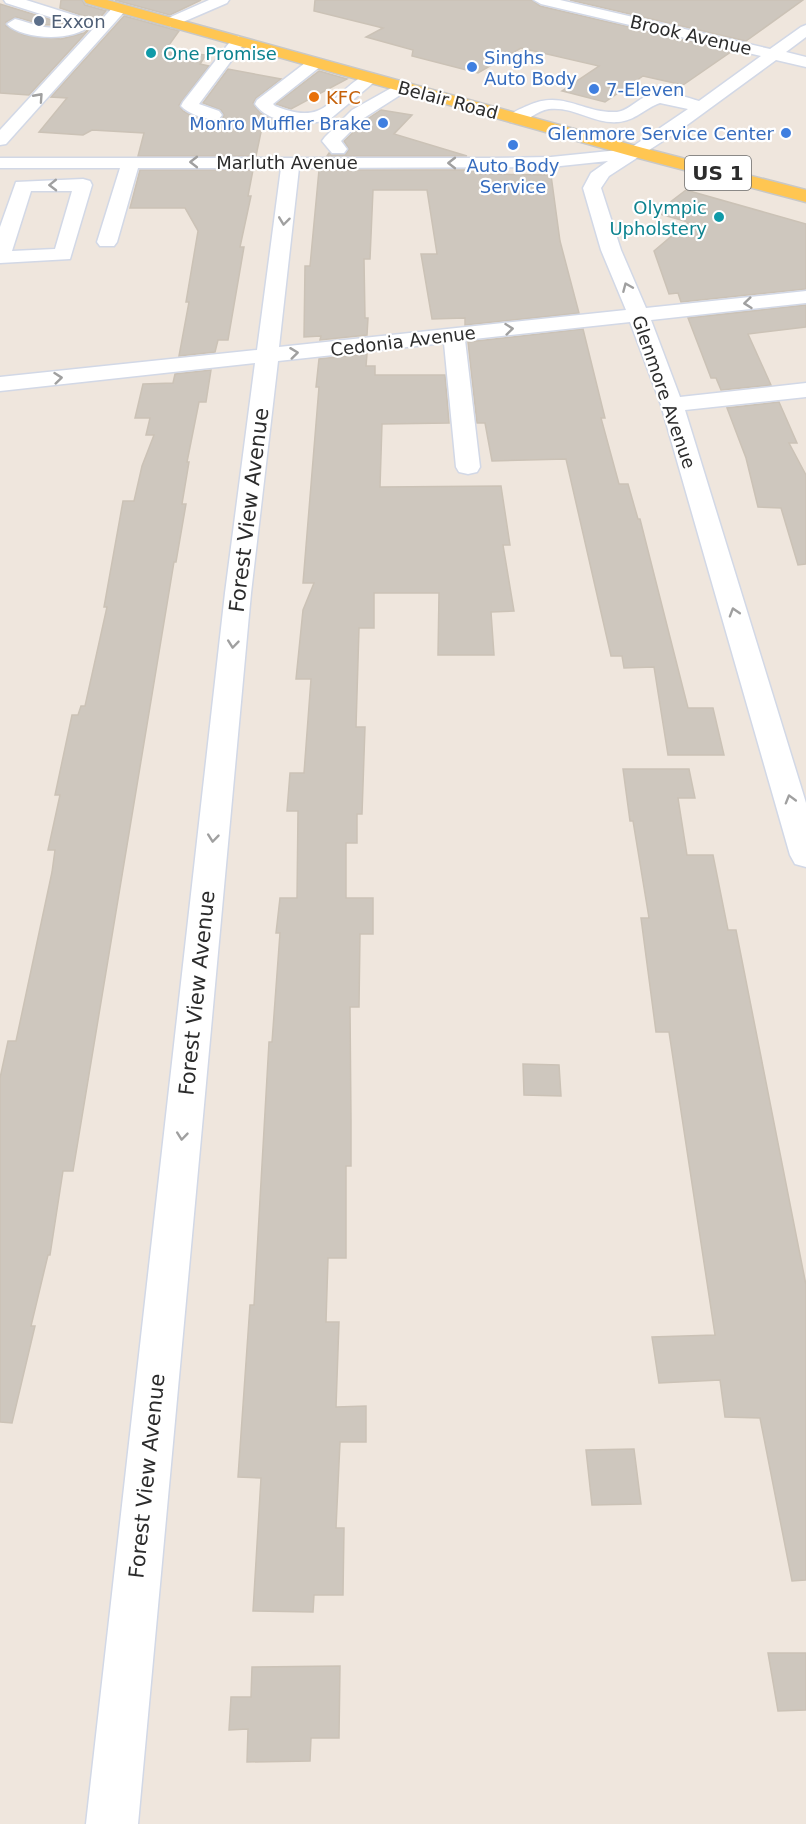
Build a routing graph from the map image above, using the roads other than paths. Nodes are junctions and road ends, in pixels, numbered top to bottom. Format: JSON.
{"nodes":[{"id":1,"x":11,"y":0,"type":"edge"},
{"id":2,"x":93,"y":0,"type":"edge"},
{"id":3,"x":222,"y":0,"type":"edge"},
{"id":4,"x":541,"y":0,"type":"edge"},
{"id":5,"x":120,"y":8,"type":"junction"},
{"id":6,"x":63,"y":16,"type":"junction"},
{"id":7,"x":171,"y":22,"type":"junction"},
{"id":8,"x":15,"y":24,"type":"dead end"},
{"id":9,"x":75,"y":28,"type":"junction"},
{"id":10,"x":806,"y":30,"type":"edge"},
{"id":11,"x":98,"y":31,"type":"junction"},
{"id":12,"x":238,"y":41,"type":"junction"},
{"id":13,"x":773,"y":55,"type":"junction"},
{"id":14,"x":806,"y":62,"type":"edge"},
{"id":15,"x":315,"y":63,"type":"junction"},
{"id":16,"x":371,"y":78,"type":"junction"},
{"id":17,"x":402,"y":87,"type":"junction"},
{"id":18,"x":700,"y":106,"type":"junction"},
{"id":19,"x":213,"y":115,"type":"dead end"},
{"id":20,"x":516,"y":118,"type":"junction"},
{"id":21,"x":0,"y":140,"type":"edge"},
{"id":22,"x":338,"y":149,"type":"dead end"},
{"id":23,"x":637,"y":152,"type":"junction"},
{"id":24,"x":573,"y":160,"type":"junction"},
{"id":25,"x":131,"y":162,"type":"junction"},
{"id":26,"x":0,"y":163,"type":"edge"},
{"id":27,"x":291,"y":163,"type":"junction"},
{"id":28,"x":600,"y":174,"type":"junction"},
{"id":29,"x":806,"y":196,"type":"edge"},
{"id":30,"x":117,"y":210,"type":"junction"},
{"id":31,"x":76,"y":211,"type":"junction"},
{"id":32,"x":7,"y":212,"type":"edge"},
{"id":33,"x":108,"y":242,"type":"dead end"},
{"id":34,"x":0,"y":257,"type":"edge"},
{"id":35,"x":806,"y":297,"type":"edge"},
{"id":36,"x":638,"y":314,"type":"junction"},
{"id":37,"x":454,"y":335,"type":"junction"},
{"id":38,"x":267,"y":357,"type":"junction"},
{"id":39,"x":0,"y":384,"type":"edge"},
{"id":40,"x":806,"y":390,"type":"edge"},
{"id":41,"x":672,"y":405,"type":"junction"},
{"id":42,"x":468,"y":467,"type":"dead end"},
{"id":43,"x":806,"y":855,"type":"edge"},
{"id":44,"x":111,"y":1824,"type":"edge"}],
"edges":[{"from":1,"to":6,"type":"street"},
{"from":2,"to":5,"type":"main road","name":"Belair Road","number":"US 1"},
{"from":2,"to":6,"type":"street"},
{"from":3,"to":7,"type":"street"},
{"from":4,"to":13,"type":"street","name":"Brook Avenue"},
{"from":5,"to":7,"type":"main road","name":"Belair Road","number":"US 1"},
{"from":5,"to":11,"type":"street"},
{"from":6,"to":9,"type":"street"},
{"from":7,"to":12,"type":"main road","name":"Belair Road","number":"US 1"},
{"from":8,"to":9,"type":"street"},
{"from":9,"to":11,"type":"street"},
{"from":10,"to":13,"type":"street"},
{"from":21,"to":11,"type":"street","one_way":true},
{"from":12,"to":15,"type":"main road","name":"Belair Road","number":"US 1"},
{"from":12,"to":19,"type":"street"},
{"from":13,"to":14,"type":"street","name":"Brook Avenue"},
{"from":13,"to":18,"type":"street"},
{"from":15,"to":16,"type":"main road","name":"Belair Road","number":"US 1"},
{"from":15,"to":16,"type":"street"},
{"from":16,"to":17,"type":"main road","name":"Belair Road","number":"US 1"},
{"from":17,"to":20,"type":"main road","name":"Belair Road","number":"US 1"},
{"from":17,"to":22,"type":"street"},
{"from":18,"to":20,"type":"street"},
{"from":18,"to":23,"type":"street"},
{"from":20,"to":23,"type":"main road","name":"Belair Road","number":"US 1"},
{"from":23,"to":24,"type":"street","name":"Marluth Avenue"},
{"from":23,"to":28,"type":"street"},
{"from":23,"to":29,"type":"main road","name":"Belair Road","number":"US 1"},
{"from":24,"to":27,"type":"street","name":"Marluth Avenue","one_way":true},
{"from":24,"to":28,"type":"street","name":"Marluth Avenue"},
{"from":25,"to":26,"type":"street","name":"Marluth Avenue"},
{"from":27,"to":25,"type":"street","name":"Marluth Avenue","one_way":true},
{"from":25,"to":30,"type":"street"},
{"from":27,"to":38,"type":"street","name":"Forest View Avenue","one_way":true},
{"from":36,"to":28,"type":"street","name":"Glenmore Avenue","one_way":true},
{"from":30,"to":31,"type":"street"},
{"from":30,"to":33,"type":"street"},
{"from":31,"to":32,"type":"street","one_way":true},
{"from":31,"to":34,"type":"street"},
{"from":32,"to":34,"type":"street"},
{"from":35,"to":36,"type":"street","name":"Cedonia Avenue","one_way":true},
{"from":37,"to":36,"type":"street","name":"Cedonia Avenue","one_way":true},
{"from":36,"to":41,"type":"street","name":"Glenmore Avenue"},
{"from":38,"to":37,"type":"street","name":"Cedonia Avenue","one_way":true},
{"from":37,"to":42,"type":"street"},
{"from":39,"to":38,"type":"street","name":"Cedonia Avenue","one_way":true},
{"from":38,"to":44,"type":"street","name":"Forest View Avenue","one_way":true},
{"from":40,"to":41,"type":"street"},
{"from":43,"to":41,"type":"street","name":"Glenmore Avenue","one_way":true}]}
